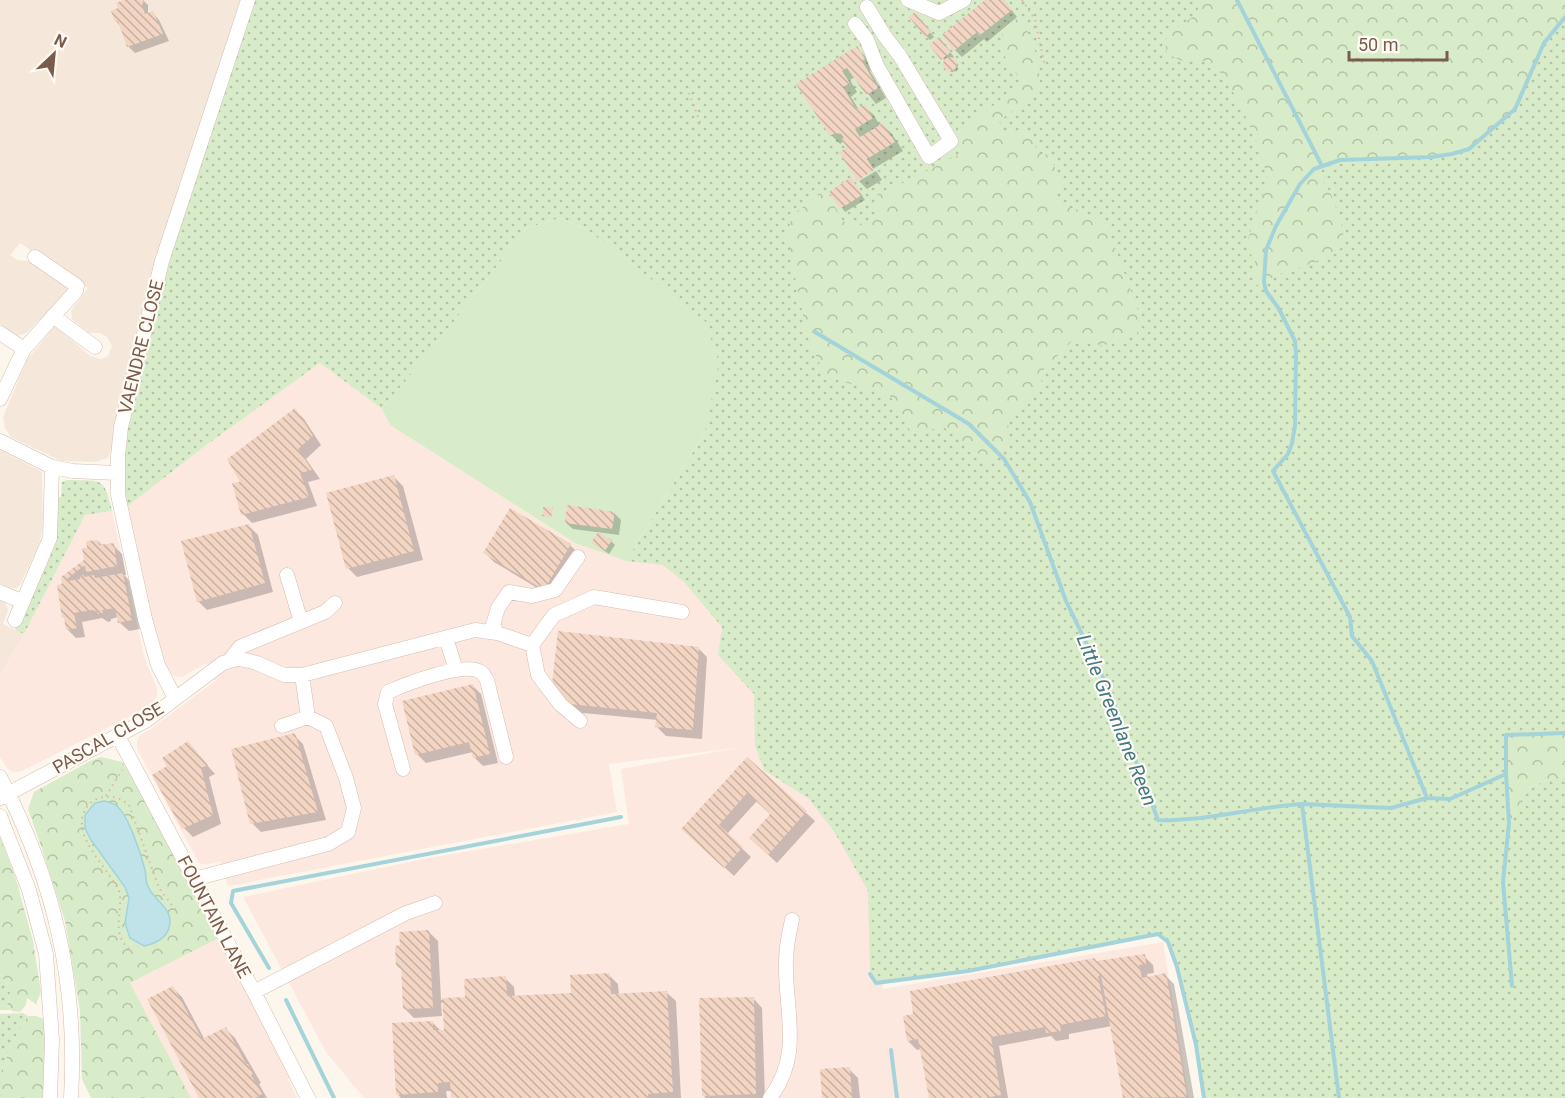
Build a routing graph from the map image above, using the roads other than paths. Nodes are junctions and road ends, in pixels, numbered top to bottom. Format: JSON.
{"nodes":[{"id":1,"x":248,"y":0,"type":"edge"},
{"id":2,"x":908,"y":0,"type":"edge"},
{"id":3,"x":964,"y":0,"type":"edge"},
{"id":4,"x":867,"y":8,"type":"dead end"},
{"id":5,"x":855,"y":24,"type":"dead end"},
{"id":6,"x":35,"y":257,"type":"dead end"},
{"id":7,"x":53,"y":316,"type":"junction"},
{"id":8,"x":0,"y":333,"type":"edge"},
{"id":9,"x":95,"y":348,"type":"dead end"},
{"id":10,"x":24,"y":349,"type":"junction"},
{"id":11,"x":0,"y":399,"type":"edge"},
{"id":12,"x":0,"y":441,"type":"edge"},
{"id":13,"x":52,"y":467,"type":"junction"},
{"id":14,"x":116,"y":472,"type":"junction"},
{"id":15,"x":578,"y":557,"type":"dead end"},
{"id":16,"x":287,"y":575,"type":"dead end"},
{"id":17,"x":0,"y":592,"type":"edge"},
{"id":18,"x":23,"y":602,"type":"junction"},
{"id":19,"x":335,"y":603,"type":"dead end"},
{"id":20,"x":682,"y":612,"type":"dead end"},
{"id":21,"x":15,"y":620,"type":"dead end"},
{"id":22,"x":301,"y":622,"type":"junction"},
{"id":23,"x":497,"y":633,"type":"junction"},
{"id":24,"x":446,"y":638,"type":"junction"},
{"id":25,"x":532,"y":645,"type":"junction"},
{"id":26,"x":229,"y":661,"type":"junction"},
{"id":27,"x":456,"y":670,"type":"junction"},
{"id":28,"x":302,"y":675,"type":"junction"},
{"id":29,"x":175,"y":698,"type":"junction"},
{"id":30,"x":309,"y":717,"type":"junction"},
{"id":31,"x":580,"y":721,"type":"dead end"},
{"id":32,"x":282,"y":726,"type":"dead end"},
{"id":33,"x":118,"y":736,"type":"junction"},
{"id":34,"x":506,"y":757,"type":"dead end"},
{"id":35,"x":403,"y":769,"type":"dead end"},
{"id":36,"x":0,"y":777,"type":"edge"},
{"id":37,"x":4,"y":795,"type":"edge"},
{"id":38,"x":0,"y":816,"type":"edge"},
{"id":39,"x":194,"y":879,"type":"junction"},
{"id":40,"x":435,"y":903,"type":"dead end"},
{"id":41,"x":792,"y":920,"type":"dead end"},
{"id":42,"x":254,"y":992,"type":"junction"},
{"id":43,"x":50,"y":1098,"type":"edge"},
{"id":44,"x":71,"y":1098,"type":"edge"},
{"id":45,"x":308,"y":1098,"type":"edge"},
{"id":46,"x":770,"y":1098,"type":"edge"}],
"edges":[{"from":1,"to":14,"type":"street","name":"VAENDRE CLOSE"},
{"from":2,"to":3,"type":"street"},
{"from":4,"to":5,"type":"street"},
{"from":6,"to":7,"type":"street"},
{"from":7,"to":9,"type":"street"},
{"from":7,"to":10,"type":"street"},
{"from":8,"to":10,"type":"street"},
{"from":10,"to":11,"type":"street"},
{"from":12,"to":13,"type":"street"},
{"from":13,"to":14,"type":"street"},
{"from":13,"to":18,"type":"street"},
{"from":14,"to":29,"type":"street","name":"VAENDRE CLOSE"},
{"from":15,"to":23,"type":"street"},
{"from":16,"to":22,"type":"street"},
{"from":17,"to":18,"type":"street"},
{"from":18,"to":21,"type":"street"},
{"from":19,"to":22,"type":"street","name":"PASCAL CLOSE"},
{"from":20,"to":25,"type":"street"},
{"from":22,"to":26,"type":"street","name":"PASCAL CLOSE"},
{"from":23,"to":24,"type":"street"},
{"from":23,"to":25,"type":"street"},
{"from":24,"to":27,"type":"street"},
{"from":24,"to":28,"type":"street"},
{"from":25,"to":31,"type":"street"},
{"from":26,"to":28,"type":"street"},
{"from":26,"to":29,"type":"street","name":"PASCAL CLOSE"},
{"from":27,"to":34,"type":"street"},
{"from":27,"to":35,"type":"street"},
{"from":28,"to":30,"type":"street"},
{"from":29,"to":33,"type":"street","name":"PASCAL CLOSE"},
{"from":30,"to":32,"type":"street"},
{"from":30,"to":39,"type":"street"},
{"from":33,"to":37,"type":"street","name":"PASCAL CLOSE"},
{"from":33,"to":39,"type":"street","name":"FOUNTAIN LANE"},
{"from":36,"to":37,"type":"street"},
{"from":37,"to":44,"type":"street"},
{"from":38,"to":43,"type":"street"},
{"from":39,"to":42,"type":"street","name":"FOUNTAIN LANE"},
{"from":40,"to":42,"type":"street"},
{"from":41,"to":46,"type":"street"},
{"from":42,"to":45,"type":"street","name":"FOUNTAIN LANE"}]}
